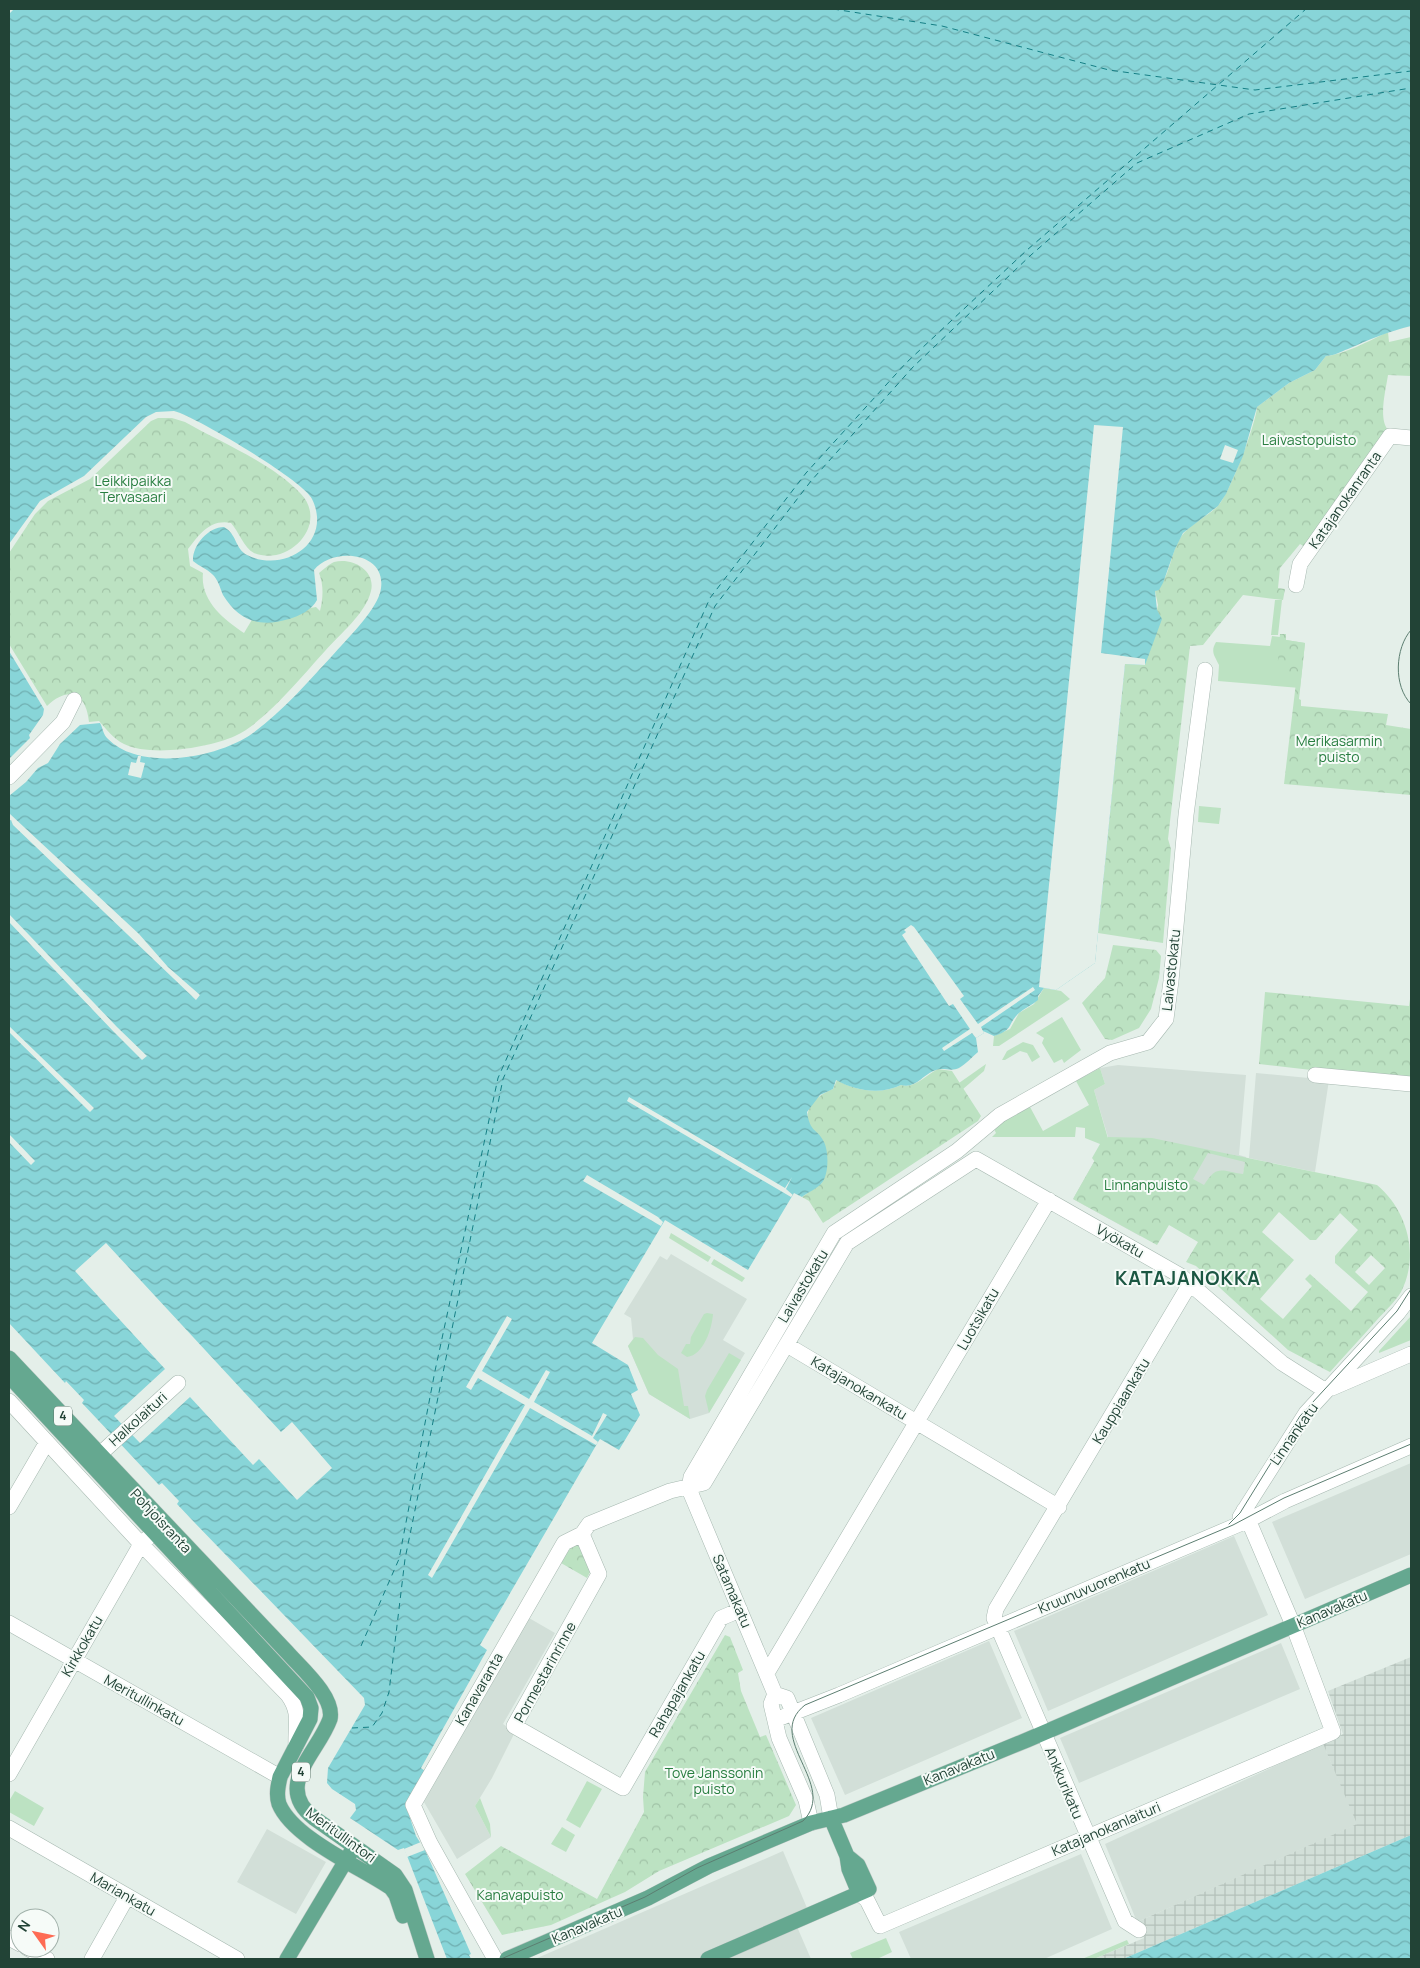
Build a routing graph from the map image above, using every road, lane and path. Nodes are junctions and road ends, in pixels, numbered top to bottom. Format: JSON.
{"nodes":[{"id":1,"x":1411,"y":438,"type":"edge"},
{"id":2,"x":1296,"y":584,"type":"dead end"},
{"id":3,"x":1205,"y":670,"type":"dead end"},
{"id":4,"x":74,"y":700,"type":"dead end"},
{"id":5,"x":9,"y":777,"type":"edge"},
{"id":6,"x":1315,"y":1075,"type":"dead end"},
{"id":7,"x":1411,"y":1084,"type":"edge"},
{"id":8,"x":976,"y":1159,"type":"joint"},
{"id":9,"x":1049,"y":1200,"type":"junction"},
{"id":10,"x":1191,"y":1282,"type":"junction"},
{"id":11,"x":1411,"y":1296,"type":"edge"},
{"id":12,"x":787,"y":1345,"type":"junction"},
{"id":13,"x":1411,"y":1354,"type":"edge"},
{"id":14,"x":9,"y":1358,"type":"edge"},
{"id":15,"x":9,"y":1376,"type":"edge"},
{"id":16,"x":178,"y":1383,"type":"dead end"},
{"id":17,"x":1326,"y":1391,"type":"junction"},
{"id":18,"x":9,"y":1401,"type":"edge"},
{"id":19,"x":917,"y":1423,"type":"junction"},
{"id":20,"x":47,"y":1442,"type":"junction"},
{"id":21,"x":1411,"y":1446,"type":"edge"},
{"id":22,"x":100,"y":1455,"type":"junction"},
{"id":23,"x":689,"y":1488,"type":"junction"},
{"id":24,"x":9,"y":1507,"type":"edge"},
{"id":25,"x":1055,"y":1513,"type":"junction"},
{"id":26,"x":1247,"y":1515,"type":"junction"},
{"id":27,"x":159,"y":1527,"type":"junction"},
{"id":28,"x":582,"y":1534,"type":"junction"},
{"id":29,"x":142,"y":1544,"type":"junction"},
{"id":30,"x":1411,"y":1575,"type":"edge"},
{"id":31,"x":740,"y":1610,"type":"junction"},
{"id":32,"x":9,"y":1623,"type":"edge"},
{"id":33,"x":1293,"y":1625,"type":"junction"},
{"id":34,"x":998,"y":1628,"type":"junction"},
{"id":35,"x":74,"y":1661,"type":"junction"},
{"id":36,"x":767,"y":1673,"type":"junction"},
{"id":37,"x":310,"y":1688,"type":"junction"},
{"id":38,"x":776,"y":1694,"type":"junction"},
{"id":39,"x":793,"y":1712,"type":"junction"},
{"id":40,"x":297,"y":1719,"type":"joint"},
{"id":41,"x":775,"y":1720,"type":"junction"},
{"id":42,"x":1043,"y":1733,"type":"junction"},
{"id":43,"x":296,"y":1746,"type":"junction"},
{"id":44,"x":9,"y":1774,"type":"edge"},
{"id":45,"x":280,"y":1777,"type":"junction"},
{"id":46,"x":622,"y":1788,"type":"joint"},
{"id":47,"x":831,"y":1818,"type":"junction"},
{"id":48,"x":811,"y":1823,"type":"junction"},
{"id":49,"x":9,"y":1828,"type":"edge"},
{"id":50,"x":1088,"y":1838,"type":"junction"},
{"id":51,"x":355,"y":1846,"type":"junction"},
{"id":52,"x":346,"y":1860,"type":"junction"},
{"id":53,"x":865,"y":1894,"type":"junction"},
{"id":54,"x":128,"y":1897,"type":"junction"},
{"id":55,"x":1139,"y":1930,"type":"dead end"},
{"id":56,"x":413,"y":1932,"type":"junction"},
{"id":57,"x":92,"y":1959,"type":"edge"},
{"id":58,"x":237,"y":1959,"type":"edge"},
{"id":59,"x":286,"y":1959,"type":"edge"},
{"id":60,"x":417,"y":1959,"type":"edge"},
{"id":61,"x":427,"y":1959,"type":"edge"},
{"id":62,"x":495,"y":1959,"type":"edge"},
{"id":63,"x":508,"y":1959,"type":"edge"},
{"id":64,"x":708,"y":1959,"type":"edge"}],
"edges":[{"from":1,"to":2,"type":"street","name":"Katajanokanranta"},
{"from":3,"to":23,"type":"street","name":"Laivastokatu"},
{"from":4,"to":5,"type":"street"},
{"from":6,"to":7,"type":"street"},
{"from":8,"to":9,"type":"street","name":"Vyökatu"},
{"from":8,"to":12,"type":"street","name":"Laivastokatu"},
{"from":9,"to":10,"type":"street","name":"Vyökatu"},
{"from":9,"to":19,"type":"street","name":"Luotsikatu"},
{"from":10,"to":17,"type":"street","name":"Vyökatu"},
{"from":10,"to":25,"type":"street","name":"Kauppiaankatu"},
{"from":11,"to":17,"type":"street"},
{"from":12,"to":19,"type":"street","name":"Katajanokankatu"},
{"from":12,"to":23,"type":"street","name":"Laivastokatu"},
{"from":13,"to":17,"type":"street","name":"Linnankatu"},
{"from":14,"to":22,"type":"main road","name":"Pohjoisranta","number":"4"},
{"from":15,"to":27,"type":"main road","name":"Pohjoisranta","number":"4"},
{"from":16,"to":22,"type":"street","name":"Halkolaituri"},
{"from":17,"to":26,"type":"street","name":"Linnankatu"},
{"from":18,"to":20,"type":"street","name":"Pohjoisranta"},
{"from":19,"to":25,"type":"street","name":"Katajanokankatu"},
{"from":19,"to":36,"type":"street","name":"Luotsikatu"},
{"from":20,"to":24,"type":"street"},
{"from":20,"to":29,"type":"street","name":"Pohjoisranta"},
{"from":21,"to":26,"type":"street","name":"Kruunuvuorenkatu"},
{"from":22,"to":27,"type":"main road","name":"Pohjoisranta","number":"4"},
{"from":23,"to":28,"type":"street","name":"Kanavaranta"},
{"from":23,"to":31,"type":"street","name":"Satamakatu"},
{"from":25,"to":34,"type":"street","name":"Kauppiaankatu"},
{"from":26,"to":33,"type":"street"},
{"from":26,"to":34,"type":"street","name":"Kruunuvuorenkatu"},
{"from":27,"to":29,"type":"street","name":"Kirkkokatu"},
{"from":27,"to":37,"type":"main road","name":"Pohjoisranta","number":"4"},
{"from":28,"to":46,"type":"street","name":"Pormestarinrinne"},
{"from":28,"to":62,"type":"street","name":"Kanavaranta"},
{"from":29,"to":35,"type":"street","name":"Kirkkokatu"},
{"from":29,"to":40,"type":"street","name":"Pohjoisranta"},
{"from":30,"to":33,"type":"main road","name":"Kanavakatu"},
{"from":31,"to":36,"type":"street","name":"Satamakatu"},
{"from":31,"to":46,"type":"street","name":"Rahapajankatu"},
{"from":32,"to":35,"type":"street","name":"Meritullinkatu"},
{"from":33,"to":42,"type":"main road","name":"Kanavakatu"},
{"from":33,"to":50,"type":"street","name":"Katajanokanlaituri"},
{"from":34,"to":39,"type":"street","name":"Kruunuvuorenkatu"},
{"from":34,"to":42,"type":"street","name":"Ankkurikatu"},
{"from":35,"to":44,"type":"street","name":"Kirkkokatu"},
{"from":35,"to":45,"type":"street","name":"Meritullinkatu"},
{"from":36,"to":38,"type":"street","name":"Satamakatu"},
{"from":37,"to":43,"type":"main road","name":"Meritullintori","number":"4"},
{"from":37,"to":51,"type":"main road","name":"Meritullintori","number":"4"},
{"from":38,"to":39,"type":"street","name":"Satamakatu"},
{"from":38,"to":41,"type":"street","name":"Satamakatu"},
{"from":39,"to":41,"type":"street","name":"Kruunuvuorenkatu"},
{"from":39,"to":47,"type":"street","name":"Satamakatu"},
{"from":40,"to":43,"type":"street","name":"Meritullintori"},
{"from":41,"to":48,"type":"street","name":"Satamakatu"},
{"from":42,"to":47,"type":"main road","name":"Kanavakatu"},
{"from":42,"to":50,"type":"street","name":"Ankkurikatu"},
{"from":43,"to":45,"type":"main road","name":"Meritullintori","number":"4"},
{"from":45,"to":52,"type":"main road","name":"Meritullintori","number":"4"},
{"from":47,"to":48,"type":"main road","name":"Kanavakatu"},
{"from":47,"to":53,"type":"main road","name":"Satamakatu"},
{"from":48,"to":63,"type":"main road","name":"Kanavakatu"},
{"from":49,"to":54,"type":"street","name":"Mariankatu"},
{"from":50,"to":53,"type":"street","name":"Katajanokanlaituri"},
{"from":50,"to":55,"type":"street","name":"Ankkurikatu"},
{"from":51,"to":52,"type":"main road"},
{"from":51,"to":56,"type":"main road","name":"Meritullintori","number":"4"},
{"from":52,"to":56,"type":"main road","name":"Meritullintori"},
{"from":52,"to":59,"type":"main road"},
{"from":53,"to":64,"type":"main road"},
{"from":54,"to":57,"type":"street"},
{"from":54,"to":58,"type":"street","name":"Mariankatu"},
{"from":56,"to":60,"type":"main road"},
{"from":56,"to":61,"type":"main road","number":"4"}]}
